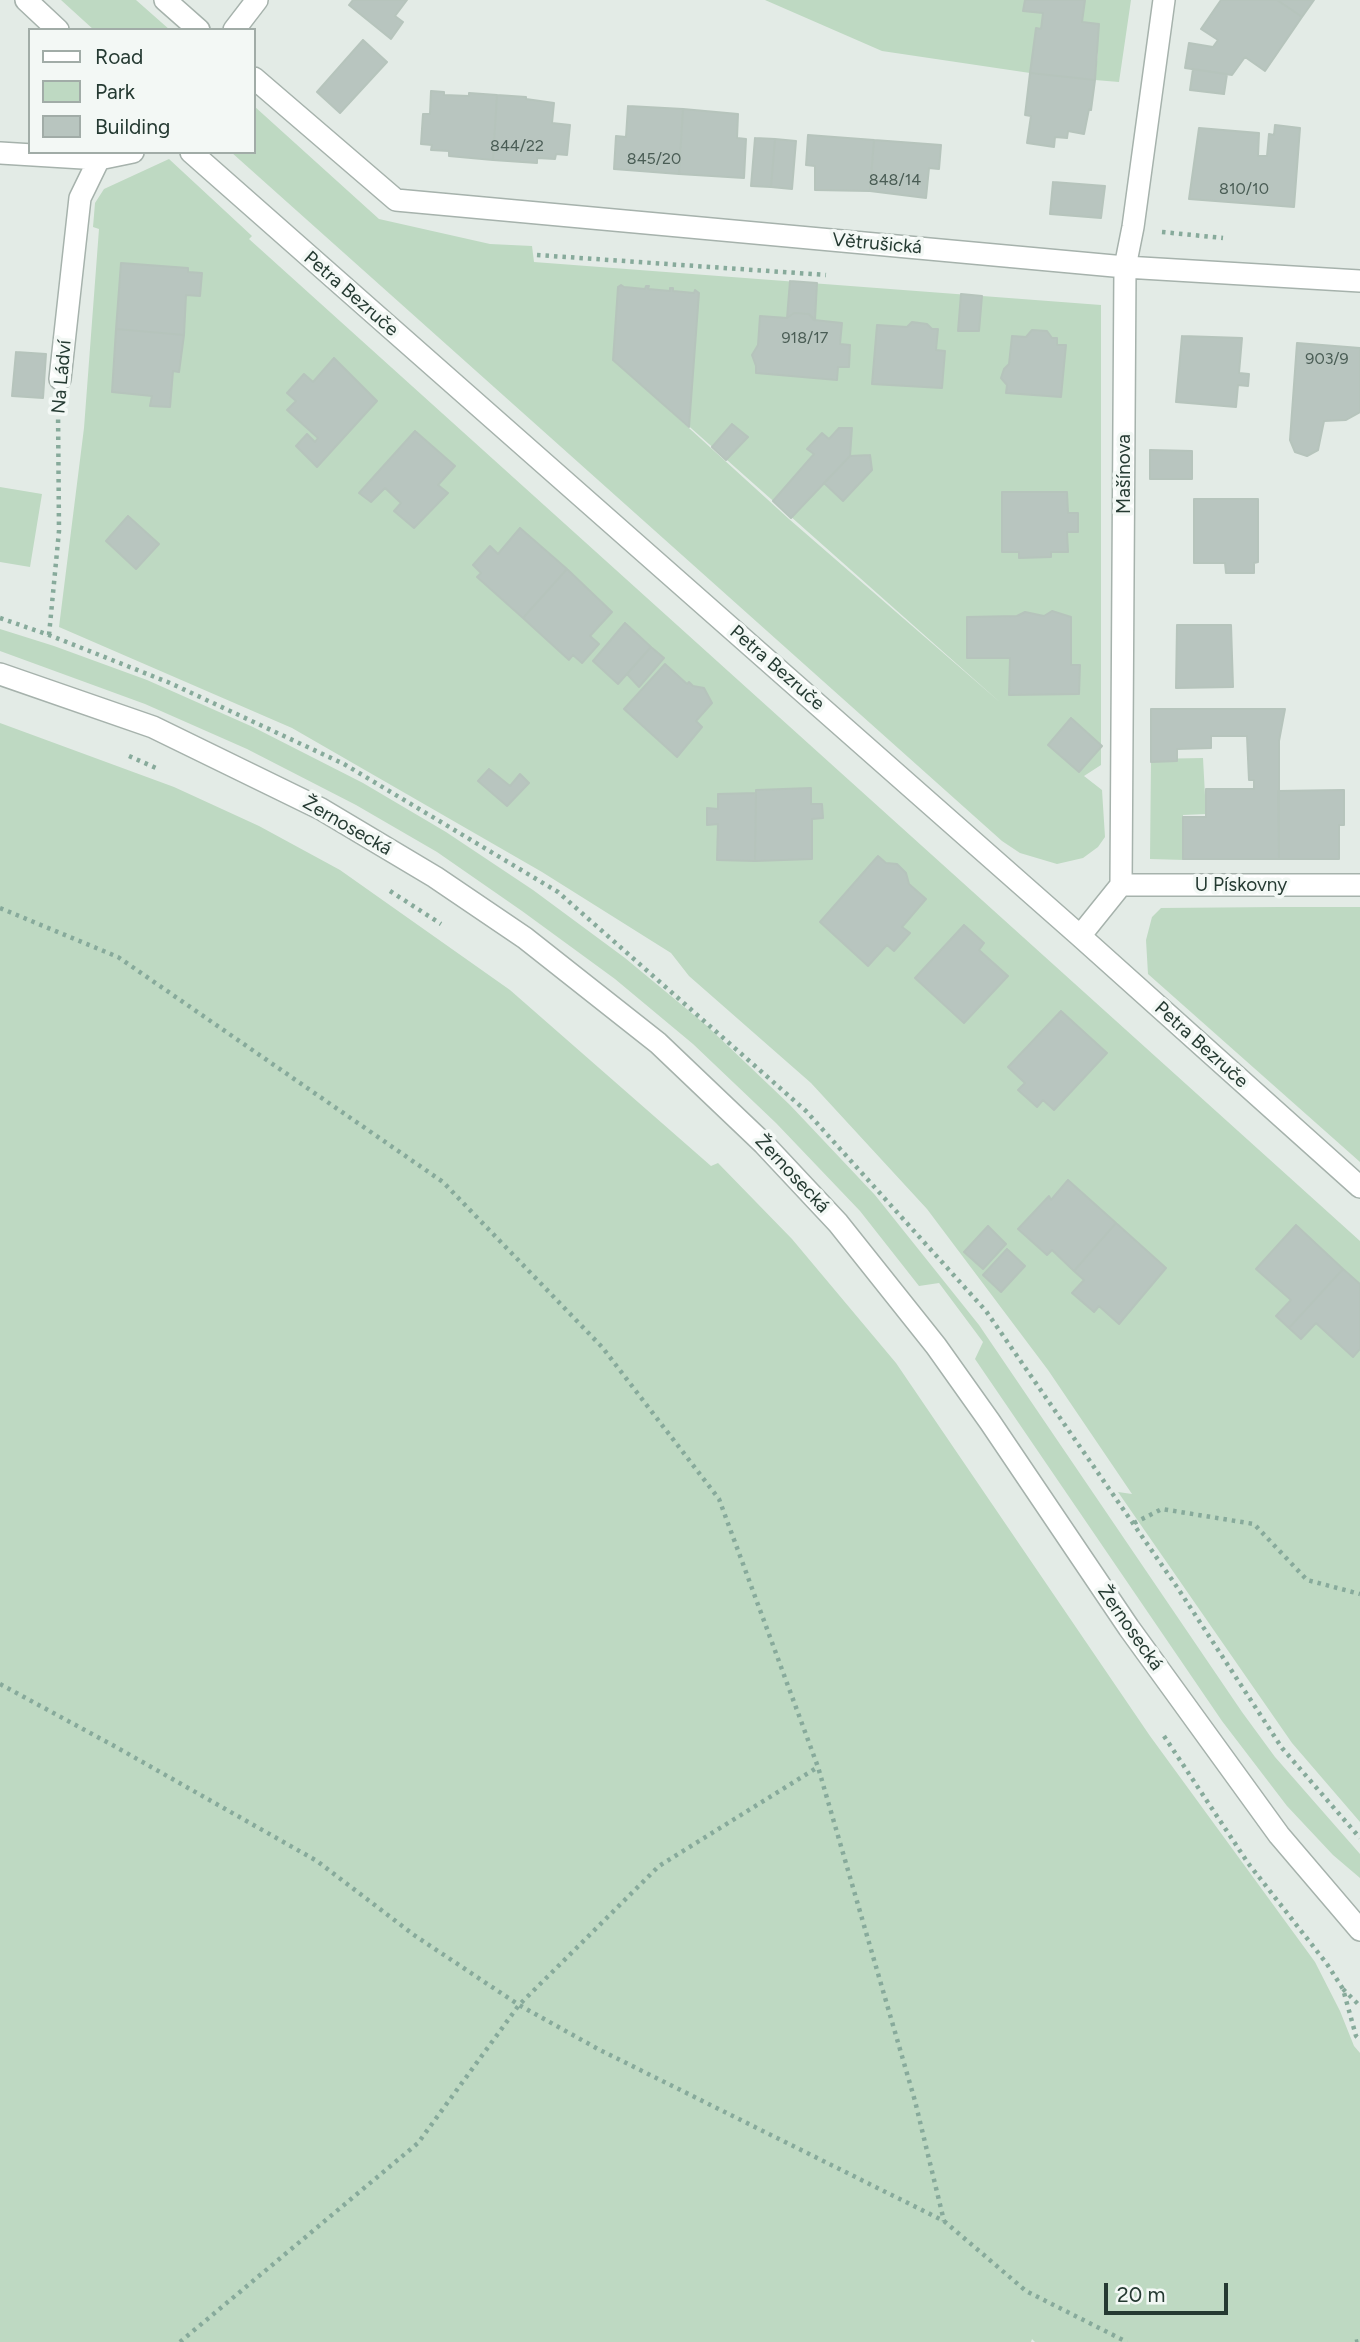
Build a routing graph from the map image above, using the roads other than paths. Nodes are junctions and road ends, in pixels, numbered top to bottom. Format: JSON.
{"nodes":[{"id":1,"x":26,"y":0,"type":"edge"},
{"id":2,"x":165,"y":0,"type":"edge"},
{"id":3,"x":257,"y":0,"type":"edge"},
{"id":4,"x":1164,"y":0,"type":"edge"},
{"id":5,"x":56,"y":28,"type":"edge"},
{"id":6,"x":197,"y":28,"type":"edge"},
{"id":7,"x":236,"y":28,"type":"edge"},
{"id":8,"x":256,"y":80,"type":"edge"},
{"id":9,"x":0,"y":153,"type":"edge"},
{"id":10,"x":123,"y":154,"type":"edge"},
{"id":11,"x":193,"y":154,"type":"edge"},
{"id":12,"x":99,"y":159,"type":"junction"},
{"id":13,"x":1125,"y":267,"type":"junction"},
{"id":14,"x":1360,"y":281,"type":"edge"},
{"id":15,"x":60,"y":379,"type":"road end"},
{"id":16,"x":0,"y":674,"type":"edge"},
{"id":17,"x":1121,"y":885,"type":"junction"},
{"id":18,"x":1360,"y":885,"type":"edge"},
{"id":19,"x":1080,"y":936,"type":"junction"},
{"id":20,"x":1360,"y":1187,"type":"edge"},
{"id":21,"x":1360,"y":1930,"type":"edge"}],
"edges":[{"from":1,"to":5,"type":"street"},
{"from":2,"to":6,"type":"street"},
{"from":3,"to":7,"type":"street"},
{"from":4,"to":13,"type":"street","name":"Mašínova"},
{"from":8,"to":13,"type":"street","name":"Větrušická"},
{"from":9,"to":12,"type":"street"},
{"from":10,"to":12,"type":"street"},
{"from":11,"to":19,"type":"street","name":"Petra Bezruče"},
{"from":12,"to":15,"type":"street","name":"Na Ládví"},
{"from":13,"to":14,"type":"street","name":"Větrušická"},
{"from":13,"to":17,"type":"street","name":"Mašínova"},
{"from":16,"to":21,"type":"street","name":"Žernosecká"},
{"from":17,"to":18,"type":"street","name":"U Pískovny"},
{"from":17,"to":19,"type":"street"},
{"from":19,"to":20,"type":"street","name":"Petra Bezruče"}]}
